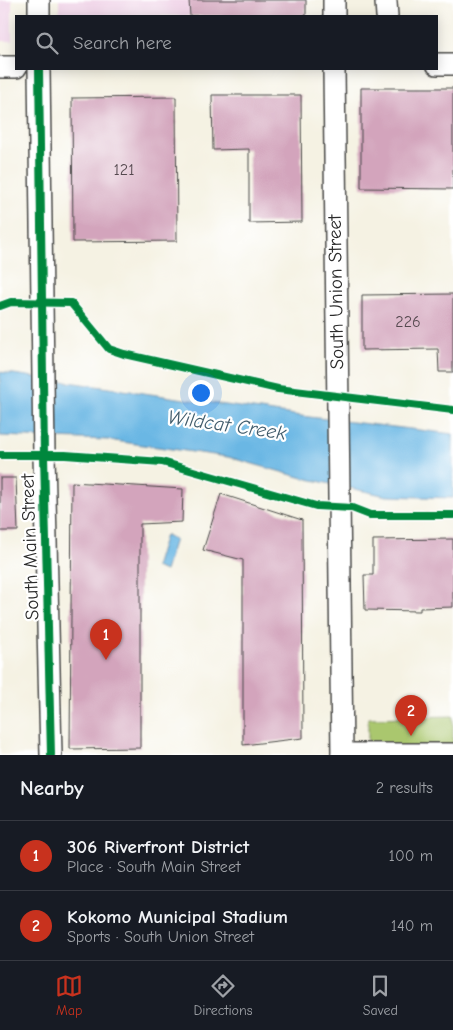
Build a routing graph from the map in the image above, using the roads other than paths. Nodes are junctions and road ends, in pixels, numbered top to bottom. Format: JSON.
{"nodes":[{"id":1,"x":38,"y":0,"type":"edge"},
{"id":2,"x":334,"y":0,"type":"edge"},
{"id":3,"x":39,"y":15,"type":"edge"},
{"id":4,"x":334,"y":15,"type":"edge"},
{"id":5,"x":438,"y":64,"type":"edge"},
{"id":6,"x":453,"y":64,"type":"edge"},
{"id":7,"x":0,"y":67,"type":"edge"},
{"id":8,"x":15,"y":67,"type":"edge"},
{"id":9,"x":40,"y":70,"type":"edge"},
{"id":10,"x":334,"y":70,"type":"edge"},
{"id":11,"x":342,"y":754,"type":"edge"},
{"id":12,"x":453,"y":754,"type":"edge"},
{"id":13,"x":51,"y":755,"type":"edge"}],
"edges":[{"from":1,"to":3,"type":"street"},
{"from":2,"to":4,"type":"street"},
{"from":5,"to":6,"type":"street"},
{"from":7,"to":8,"type":"street"},
{"from":9,"to":13,"type":"street","name":"South Main Street"},
{"from":10,"to":11,"type":"street","name":"South Union Street"},
{"from":11,"to":12,"type":"street"}]}
